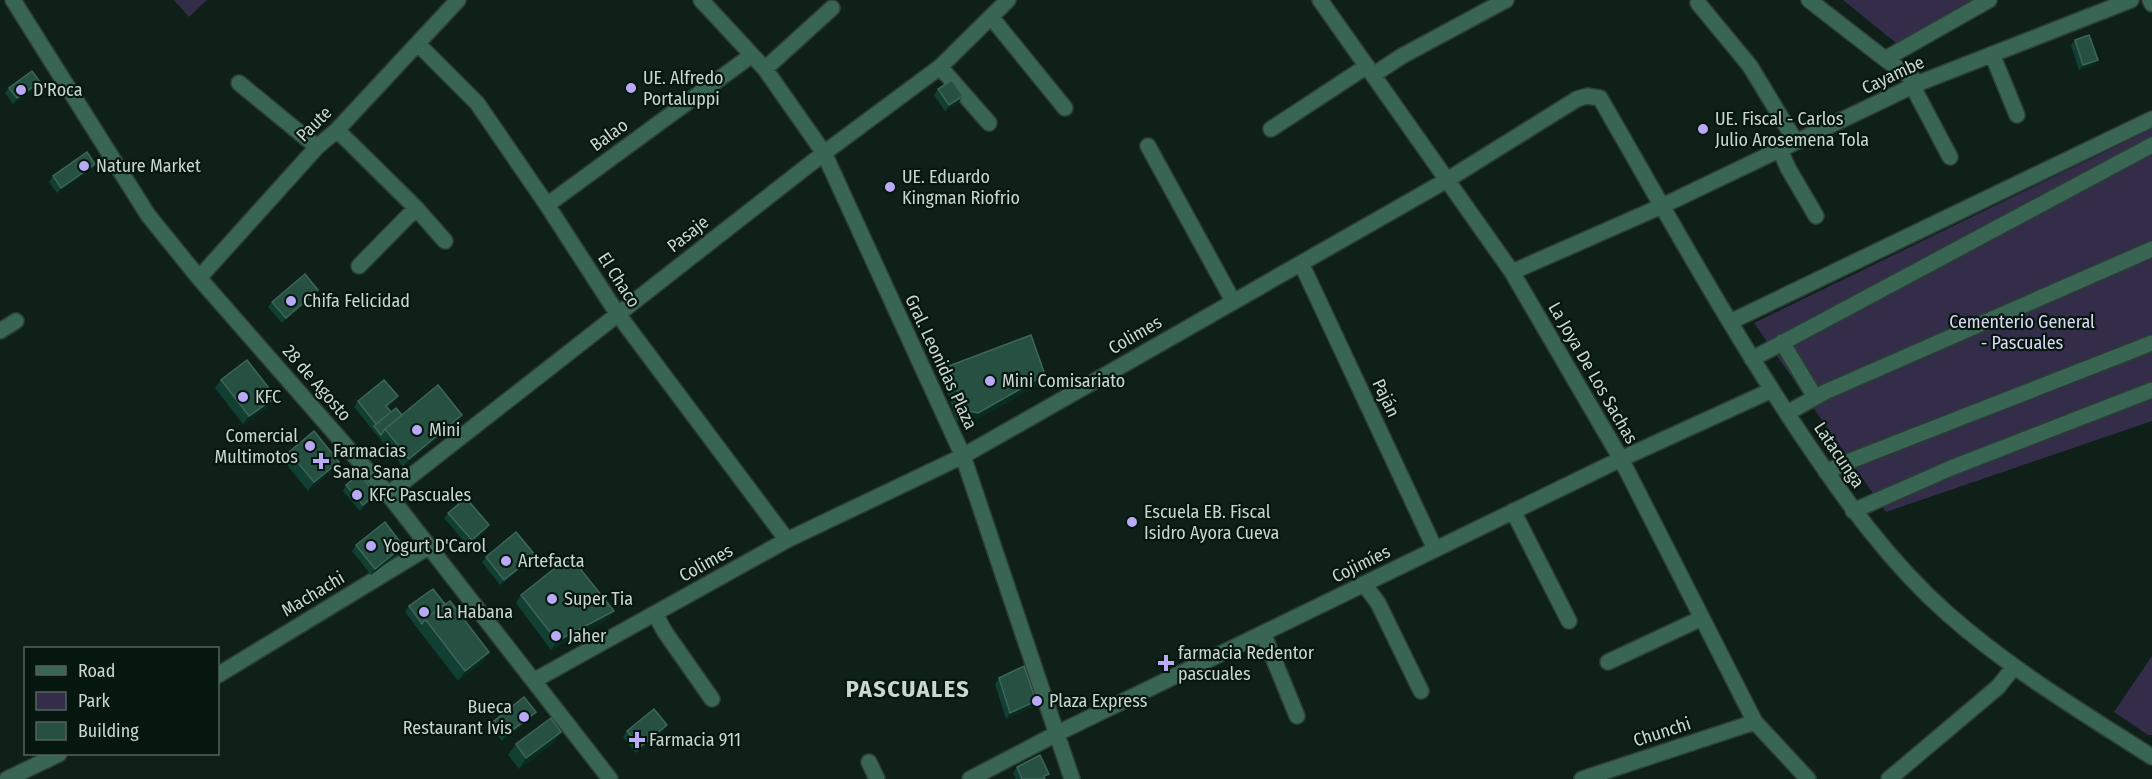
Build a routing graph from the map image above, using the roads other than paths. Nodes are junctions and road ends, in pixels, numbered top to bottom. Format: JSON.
{"nodes":[{"id":1,"x":13,"y":0,"type":"edge"},
{"id":2,"x":458,"y":0,"type":"edge"},
{"id":3,"x":701,"y":0,"type":"edge"},
{"id":4,"x":1008,"y":0,"type":"edge"},
{"id":5,"x":1320,"y":0,"type":"edge"},
{"id":6,"x":1506,"y":0,"type":"edge"},
{"id":7,"x":1811,"y":0,"type":"edge"},
{"id":8,"x":1989,"y":0,"type":"edge"},
{"id":9,"x":2131,"y":0,"type":"edge"},
{"id":10,"x":2150,"y":0,"type":"edge"},
{"id":11,"x":1698,"y":3,"type":"dead end"},
{"id":12,"x":2152,"y":4,"type":"edge"},
{"id":13,"x":832,"y":8,"type":"dead end"},
{"id":14,"x":991,"y":17,"type":"junction"},
{"id":15,"x":418,"y":44,"type":"junction"},
{"id":16,"x":1992,"y":54,"type":"junction"},
{"id":17,"x":752,"y":56,"type":"junction"},
{"id":18,"x":1885,"y":59,"type":"junction"},
{"id":19,"x":940,"y":67,"type":"junction"},
{"id":20,"x":765,"y":69,"type":"junction"},
{"id":21,"x":1370,"y":71,"type":"junction"},
{"id":22,"x":239,"y":82,"type":"dead end"},
{"id":23,"x":1916,"y":85,"type":"junction"},
{"id":24,"x":1587,"y":96,"type":"joint"},
{"id":25,"x":1065,"y":108,"type":"dead end"},
{"id":26,"x":2017,"y":115,"type":"dead end"},
{"id":27,"x":2152,"y":119,"type":"edge"},
{"id":28,"x":989,"y":123,"type":"dead end"},
{"id":29,"x":1271,"y":129,"type":"dead end"},
{"id":30,"x":337,"y":130,"type":"junction"},
{"id":31,"x":1796,"y":142,"type":"junction"},
{"id":32,"x":2152,"y":145,"type":"edge"},
{"id":33,"x":1148,"y":146,"type":"dead end"},
{"id":34,"x":318,"y":147,"type":"junction"},
{"id":35,"x":1780,"y":150,"type":"junction"},
{"id":36,"x":824,"y":153,"type":"junction"},
{"id":37,"x":1950,"y":157,"type":"dead end"},
{"id":38,"x":1447,"y":180,"type":"junction"},
{"id":39,"x":547,"y":205,"type":"junction"},
{"id":40,"x":1662,"y":206,"type":"junction"},
{"id":41,"x":416,"y":208,"type":"junction"},
{"id":42,"x":1816,"y":216,"type":"dead end"},
{"id":43,"x":445,"y":241,"type":"dead end"},
{"id":44,"x":2152,"y":249,"type":"edge"},
{"id":45,"x":1301,"y":264,"type":"junction"},
{"id":46,"x":359,"y":266,"type":"dead end"},
{"id":47,"x":1512,"y":272,"type":"junction"},
{"id":48,"x":199,"y":278,"type":"junction"},
{"id":49,"x":1233,"y":301,"type":"junction"},
{"id":50,"x":617,"y":313,"type":"junction"},
{"id":51,"x":16,"y":321,"type":"dead end"},
{"id":52,"x":1730,"y":322,"type":"junction"},
{"id":53,"x":0,"y":332,"type":"edge"},
{"id":54,"x":1782,"y":342,"type":"junction"},
{"id":55,"x":2152,"y":342,"type":"edge"},
{"id":56,"x":1752,"y":359,"type":"junction"},
{"id":57,"x":1772,"y":390,"type":"junction"},
{"id":58,"x":2152,"y":390,"type":"edge"},
{"id":59,"x":1815,"y":397,"type":"junction"},
{"id":60,"x":1787,"y":413,"type":"junction"},
{"id":61,"x":963,"y":456,"type":"junction"},
{"id":62,"x":1621,"y":459,"type":"junction"},
{"id":63,"x":1826,"y":472,"type":"junction"},
{"id":64,"x":388,"y":494,"type":"junction"},
{"id":65,"x":1513,"y":511,"type":"junction"},
{"id":66,"x":1853,"y":511,"type":"junction"},
{"id":67,"x":787,"y":540,"type":"junction"},
{"id":68,"x":430,"y":546,"type":"junction"},
{"id":69,"x":1435,"y":549,"type":"junction"},
{"id":70,"x":1364,"y":584,"type":"junction"},
{"id":71,"x":655,"y":614,"type":"junction"},
{"id":72,"x":1702,"y":618,"type":"junction"},
{"id":73,"x":1569,"y":621,"type":"dead end"},
{"id":74,"x":1263,"y":633,"type":"junction"},
{"id":75,"x":1608,"y":662,"type":"dead end"},
{"id":76,"x":2014,"y":667,"type":"junction"},
{"id":77,"x":219,"y":674,"type":"edge"},
{"id":78,"x":535,"y":680,"type":"junction"},
{"id":79,"x":1421,"y":691,"type":"dead end"},
{"id":80,"x":712,"y":699,"type":"dead end"},
{"id":81,"x":1297,"y":716,"type":"dead end"},
{"id":82,"x":1755,"y":722,"type":"junction"},
{"id":83,"x":1058,"y":733,"type":"junction"},
{"id":84,"x":55,"y":755,"type":"edge"},
{"id":85,"x":2152,"y":757,"type":"edge"},
{"id":86,"x":869,"y":762,"type":"dead end"},
{"id":87,"x":7,"y":779,"type":"edge"},
{"id":88,"x":610,"y":779,"type":"edge"},
{"id":89,"x":877,"y":779,"type":"edge"},
{"id":90,"x":969,"y":779,"type":"edge"},
{"id":91,"x":1072,"y":779,"type":"edge"},
{"id":92,"x":1582,"y":779,"type":"edge"},
{"id":93,"x":1808,"y":779,"type":"edge"},
{"id":94,"x":1889,"y":779,"type":"edge"}],
"edges":[{"from":1,"to":48,"type":"street","name":"28 de Agosto"},
{"from":2,"to":15,"type":"street","name":"Paute"},
{"from":3,"to":17,"type":"street","name":"Gral. Leonidas Plaza"},
{"from":4,"to":14,"type":"street","name":"Pasaje"},
{"from":5,"to":21,"type":"street","name":"La Joya De Los Sachas"},
{"from":6,"to":21,"type":"street"},
{"from":7,"to":18,"type":"street"},
{"from":8,"to":18,"type":"street"},
{"from":9,"to":16,"type":"street","name":"Cayambe"},
{"from":10,"to":12,"type":"street"},
{"from":11,"to":31,"type":"street"},
{"from":13,"to":20,"type":"street"},
{"from":14,"to":19,"type":"street","name":"Pasaje"},
{"from":14,"to":25,"type":"street"},
{"from":15,"to":30,"type":"street","name":"Paute"},
{"from":15,"to":39,"type":"street","name":"El Chaco"},
{"from":16,"to":23,"type":"street","name":"Cayambe"},
{"from":16,"to":26,"type":"street"},
{"from":17,"to":20,"type":"street","name":"Gral. Leonidas Plaza"},
{"from":17,"to":39,"type":"street","name":"Balao"},
{"from":18,"to":23,"type":"street"},
{"from":19,"to":28,"type":"street"},
{"from":19,"to":36,"type":"street","name":"Pasaje"},
{"from":20,"to":36,"type":"street","name":"Gral. Leonidas Plaza"},
{"from":21,"to":29,"type":"street"},
{"from":21,"to":38,"type":"street","name":"La Joya De Los Sachas"},
{"from":22,"to":34,"type":"street"},
{"from":23,"to":31,"type":"street","name":"Cayambe"},
{"from":23,"to":37,"type":"street"},
{"from":24,"to":38,"type":"street","name":"Colimes"},
{"from":24,"to":40,"type":"street","name":"Latacunga"},
{"from":27,"to":52,"type":"street"},
{"from":30,"to":34,"type":"street","name":"Paute"},
{"from":30,"to":41,"type":"street"},
{"from":31,"to":35,"type":"street","name":"Cayambe"},
{"from":32,"to":54,"type":"street"},
{"from":33,"to":49,"type":"street"},
{"from":34,"to":48,"type":"street","name":"Paute"},
{"from":35,"to":40,"type":"street","name":"Cayambe"},
{"from":35,"to":42,"type":"street"},
{"from":36,"to":50,"type":"street","name":"Pasaje"},
{"from":36,"to":61,"type":"street","name":"Gral. Leonidas Plaza"},
{"from":38,"to":45,"type":"street","name":"Colimes"},
{"from":38,"to":47,"type":"street","name":"La Joya De Los Sachas"},
{"from":39,"to":50,"type":"street","name":"El Chaco"},
{"from":40,"to":47,"type":"street","name":"Cayambe"},
{"from":40,"to":52,"type":"street","name":"Latacunga"},
{"from":41,"to":43,"type":"street"},
{"from":41,"to":46,"type":"street"},
{"from":44,"to":59,"type":"street"},
{"from":45,"to":49,"type":"street","name":"Colimes"},
{"from":45,"to":69,"type":"street","name":"Paján"},
{"from":47,"to":62,"type":"street","name":"La Joya De Los Sachas"},
{"from":48,"to":64,"type":"street","name":"28 de Agosto"},
{"from":49,"to":61,"type":"street","name":"Colimes"},
{"from":50,"to":64,"type":"street","name":"Pasaje"},
{"from":50,"to":67,"type":"street","name":"El Chaco"},
{"from":51,"to":53,"type":"street"},
{"from":52,"to":56,"type":"street","name":"Latacunga"},
{"from":54,"to":56,"type":"street"},
{"from":54,"to":59,"type":"street"},
{"from":55,"to":63,"type":"street"},
{"from":56,"to":57,"type":"street","name":"Latacunga"},
{"from":57,"to":60,"type":"street","name":"Latacunga"},
{"from":57,"to":62,"type":"street","name":"Cojimíes"},
{"from":58,"to":66,"type":"street"},
{"from":59,"to":60,"type":"street"},
{"from":60,"to":63,"type":"street","name":"Latacunga"},
{"from":61,"to":67,"type":"street","name":"Colimes"},
{"from":61,"to":83,"type":"street","name":"Gral. Leonidas Plaza"},
{"from":62,"to":65,"type":"street","name":"Cojimíes"},
{"from":62,"to":72,"type":"street","name":"La Joya De Los Sachas"},
{"from":63,"to":66,"type":"street","name":"Latacunga"},
{"from":64,"to":68,"type":"street","name":"28 de Agosto"},
{"from":65,"to":69,"type":"street","name":"Cojimíes"},
{"from":65,"to":73,"type":"street"},
{"from":66,"to":76,"type":"street","name":"Latacunga"},
{"from":67,"to":71,"type":"street","name":"Colimes"},
{"from":68,"to":77,"type":"street","name":"Machachi"},
{"from":68,"to":78,"type":"street","name":"28 de Agosto"},
{"from":69,"to":70,"type":"street","name":"Cojimíes"},
{"from":70,"to":74,"type":"street","name":"Cojimíes"},
{"from":70,"to":79,"type":"street"},
{"from":71,"to":78,"type":"street","name":"Colimes"},
{"from":71,"to":80,"type":"street"},
{"from":72,"to":75,"type":"street"},
{"from":72,"to":82,"type":"street","name":"La Joya De Los Sachas"},
{"from":74,"to":81,"type":"street"},
{"from":74,"to":83,"type":"street","name":"Cojimíes"},
{"from":76,"to":85,"type":"street","name":"Latacunga"},
{"from":76,"to":94,"type":"street"},
{"from":78,"to":88,"type":"street","name":"28 de Agosto"},
{"from":82,"to":92,"type":"street","name":"Chunchi"},
{"from":82,"to":93,"type":"street","name":"La Joya De Los Sachas"},
{"from":83,"to":90,"type":"street","name":"Cojimíes"},
{"from":83,"to":91,"type":"street","name":"Gral. Leonidas Plaza"},
{"from":84,"to":87,"type":"street"},
{"from":86,"to":89,"type":"street"}]}
